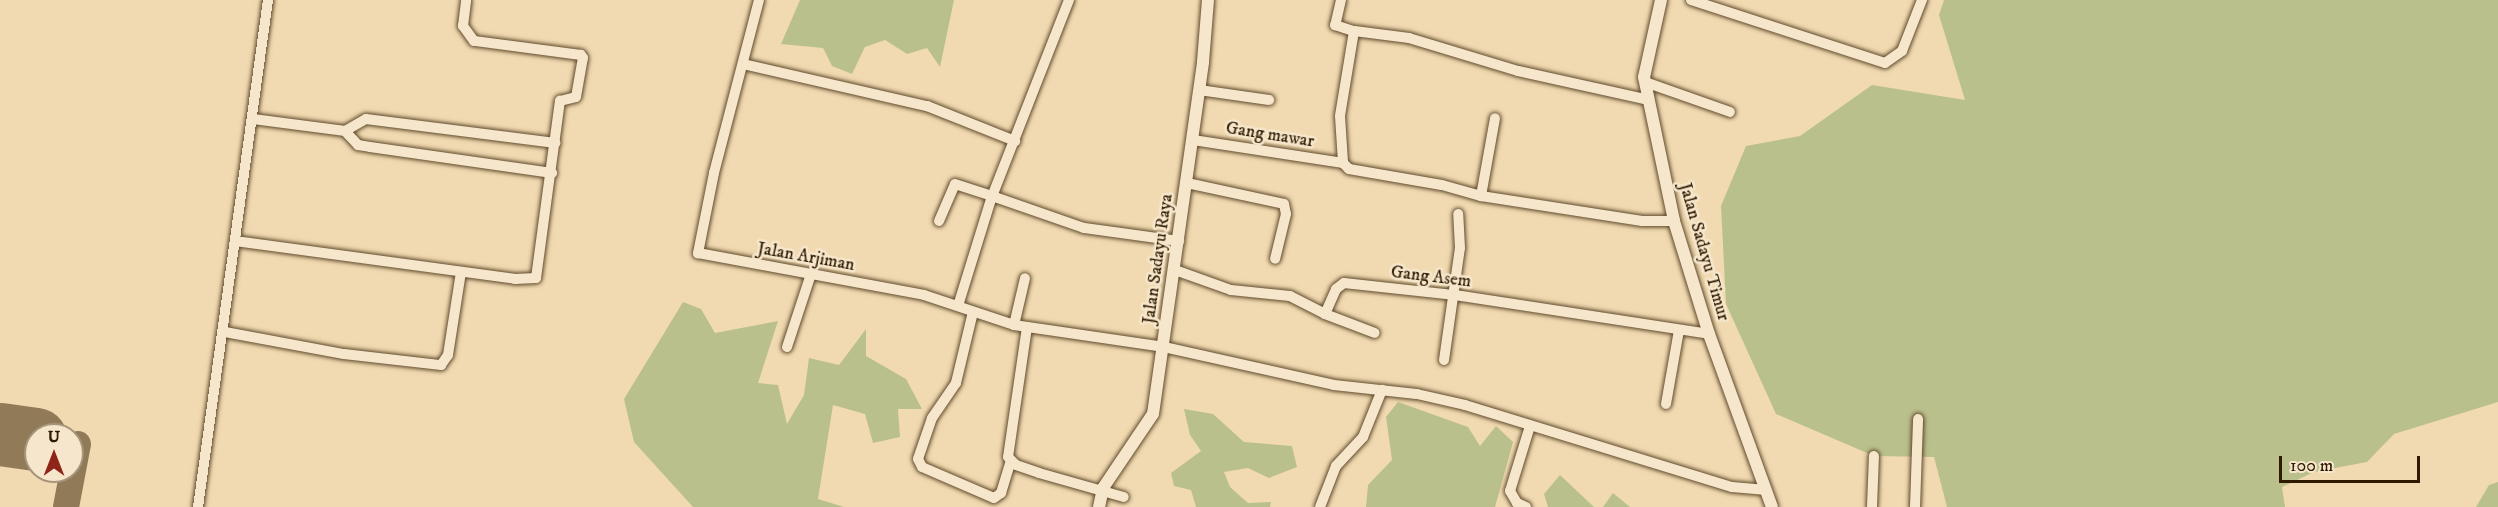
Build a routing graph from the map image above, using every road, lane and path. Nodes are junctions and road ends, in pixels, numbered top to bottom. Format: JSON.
{"nodes":[{"id":1,"x":268,"y":0,"type":"edge"},
{"id":2,"x":466,"y":0,"type":"edge"},
{"id":3,"x":759,"y":0,"type":"edge"},
{"id":4,"x":1069,"y":0,"type":"edge"},
{"id":5,"x":1208,"y":0,"type":"edge"},
{"id":6,"x":1341,"y":0,"type":"edge"},
{"id":7,"x":1691,"y":0,"type":"edge"},
{"id":8,"x":1922,"y":0,"type":"edge"},
{"id":9,"x":1658,"y":1,"type":"edge"},
{"id":10,"x":1354,"y":31,"type":"junction"},
{"id":11,"x":743,"y":64,"type":"junction"},
{"id":12,"x":1645,"y":82,"type":"junction"},
{"id":13,"x":1199,"y":90,"type":"junction"},
{"id":14,"x":1269,"y":100,"type":"dead end"},
{"id":15,"x":1649,"y":100,"type":"junction"},
{"id":16,"x":1730,"y":112,"type":"dead end"},
{"id":17,"x":253,"y":118,"type":"junction"},
{"id":18,"x":1495,"y":118,"type":"dead end"},
{"id":19,"x":345,"y":131,"type":"junction"},
{"id":20,"x":1193,"y":140,"type":"junction"},
{"id":21,"x":1015,"y":141,"type":"junction"},
{"id":22,"x":555,"y":143,"type":"junction"},
{"id":23,"x":1343,"y":163,"type":"junction"},
{"id":24,"x":552,"y":173,"type":"junction"},
{"id":25,"x":1187,"y":183,"type":"junction"},
{"id":26,"x":992,"y":196,"type":"junction"},
{"id":27,"x":1481,"y":196,"type":"junction"},
{"id":28,"x":1458,"y":214,"type":"dead end"},
{"id":29,"x":1674,"y":220,"type":"junction"},
{"id":30,"x":939,"y":221,"type":"dead end"},
{"id":31,"x":235,"y":241,"type":"junction"},
{"id":32,"x":1179,"y":241,"type":"junction"},
{"id":33,"x":1275,"y":259,"type":"dead end"},
{"id":34,"x":1175,"y":270,"type":"junction"},
{"id":35,"x":461,"y":272,"type":"junction"},
{"id":36,"x":811,"y":274,"type":"junction"},
{"id":37,"x":1025,"y":278,"type":"dead end"},
{"id":38,"x":1455,"y":295,"type":"junction"},
{"id":39,"x":958,"y":306,"type":"junction"},
{"id":40,"x":973,"y":312,"type":"junction"},
{"id":41,"x":1325,"y":314,"type":"junction"},
{"id":42,"x":1014,"y":325,"type":"junction"},
{"id":43,"x":1028,"y":327,"type":"junction"},
{"id":44,"x":1678,"y":330,"type":"junction"},
{"id":45,"x":225,"y":332,"type":"junction"},
{"id":46,"x":1375,"y":333,"type":"dead end"},
{"id":47,"x":1709,"y":334,"type":"junction"},
{"id":48,"x":787,"y":347,"type":"dead end"},
{"id":49,"x":1164,"y":347,"type":"junction"},
{"id":50,"x":1444,"y":360,"type":"dead end"},
{"id":51,"x":1382,"y":390,"type":"junction"},
{"id":52,"x":1666,"y":404,"type":"dead end"},
{"id":53,"x":1918,"y":419,"type":"dead end"},
{"id":54,"x":1530,"y":426,"type":"junction"},
{"id":55,"x":1874,"y":456,"type":"dead end"},
{"id":56,"x":1011,"y":462,"type":"junction"},
{"id":57,"x":1103,"y":488,"type":"junction"},
{"id":58,"x":1764,"y":490,"type":"junction"},
{"id":59,"x":1124,"y":497,"type":"dead end"},
{"id":60,"x":198,"y":507,"type":"edge"},
{"id":61,"x":1099,"y":507,"type":"edge"},
{"id":62,"x":1320,"y":507,"type":"edge"},
{"id":63,"x":1526,"y":507,"type":"edge"},
{"id":64,"x":1772,"y":507,"type":"edge"},
{"id":65,"x":1872,"y":507,"type":"edge"},
{"id":66,"x":1915,"y":507,"type":"edge"}],
"edges":[{"from":1,"to":17,"type":"street"},
{"from":2,"to":22,"type":"street"},
{"from":3,"to":11,"type":"street","name":"Jalan Arjiman"},
{"from":4,"to":21,"type":"street"},
{"from":5,"to":13,"type":"street","name":"Jalan Sadayu Raya"},
{"from":6,"to":10,"type":"street"},
{"from":7,"to":8,"type":"street"},
{"from":9,"to":12,"type":"street","name":"Jalan Sadayu Timur"},
{"from":10,"to":15,"type":"street"},
{"from":10,"to":23,"type":"street"},
{"from":11,"to":21,"type":"street"},
{"from":11,"to":36,"type":"street","name":"Jalan Arjiman"},
{"from":12,"to":15,"type":"street","name":"Jalan Sadayu Timur"},
{"from":12,"to":16,"type":"street"},
{"from":13,"to":14,"type":"street"},
{"from":13,"to":20,"type":"street","name":"Jalan Sadayu Raya"},
{"from":15,"to":29,"type":"street","name":"Jalan Sadayu Timur"},
{"from":17,"to":19,"type":"street"},
{"from":17,"to":31,"type":"street"},
{"from":18,"to":27,"type":"street"},
{"from":19,"to":22,"type":"street"},
{"from":19,"to":24,"type":"street"},
{"from":20,"to":23,"type":"street","name":"Gang mawar"},
{"from":20,"to":25,"type":"street","name":"Jalan Sadayu Raya"},
{"from":21,"to":26,"type":"street"},
{"from":22,"to":24,"type":"street"},
{"from":23,"to":27,"type":"street","name":"Gang mawar"},
{"from":24,"to":35,"type":"street"},
{"from":25,"to":32,"type":"street","name":"Jalan Sadayu Raya"},
{"from":25,"to":33,"type":"street"},
{"from":26,"to":30,"type":"street"},
{"from":26,"to":32,"type":"street"},
{"from":26,"to":39,"type":"street"},
{"from":27,"to":29,"type":"street","name":"Gang mawar"},
{"from":28,"to":38,"type":"street"},
{"from":29,"to":47,"type":"street","name":"Jalan Sadayu Timur"},
{"from":31,"to":35,"type":"street"},
{"from":31,"to":45,"type":"street"},
{"from":32,"to":34,"type":"street","name":"Jalan Sadayu Raya"},
{"from":34,"to":41,"type":"street"},
{"from":34,"to":49,"type":"street","name":"Jalan Sadayu Raya"},
{"from":35,"to":45,"type":"street"},
{"from":36,"to":39,"type":"street","name":"Jalan Arjiman"},
{"from":36,"to":48,"type":"street"},
{"from":37,"to":42,"type":"street"},
{"from":38,"to":41,"type":"street","name":"Gang Asem"},
{"from":38,"to":44,"type":"street","name":"Gang Asem"},
{"from":38,"to":50,"type":"street"},
{"from":39,"to":40,"type":"street","name":"Jalan Arjiman"},
{"from":40,"to":42,"type":"street","name":"Jalan Arjiman"},
{"from":40,"to":56,"type":"street"},
{"from":41,"to":46,"type":"street"},
{"from":42,"to":43,"type":"street","name":"Jalan Arjiman"},
{"from":43,"to":49,"type":"street","name":"Jalan Arjiman"},
{"from":43,"to":56,"type":"street"},
{"from":44,"to":47,"type":"street","name":"Gang Asem"},
{"from":44,"to":52,"type":"street"},
{"from":45,"to":60,"type":"street"},
{"from":47,"to":58,"type":"street","name":"Jalan Sadayu Timur"},
{"from":49,"to":51,"type":"street","name":"Jalan Arjiman"},
{"from":49,"to":57,"type":"street","name":"Jalan Sadayu Raya"},
{"from":51,"to":54,"type":"street","name":"Jalan Arjiman"},
{"from":51,"to":62,"type":"street"},
{"from":53,"to":66,"type":"street"},
{"from":54,"to":58,"type":"street","name":"Jalan Arjiman"},
{"from":54,"to":63,"type":"street"},
{"from":55,"to":65,"type":"street"},
{"from":56,"to":57,"type":"street"},
{"from":57,"to":59,"type":"street"},
{"from":57,"to":61,"type":"street","name":"Jalan Sadayu Raya"},
{"from":58,"to":64,"type":"street","name":"Jalan Sadayu Timur"}]}
